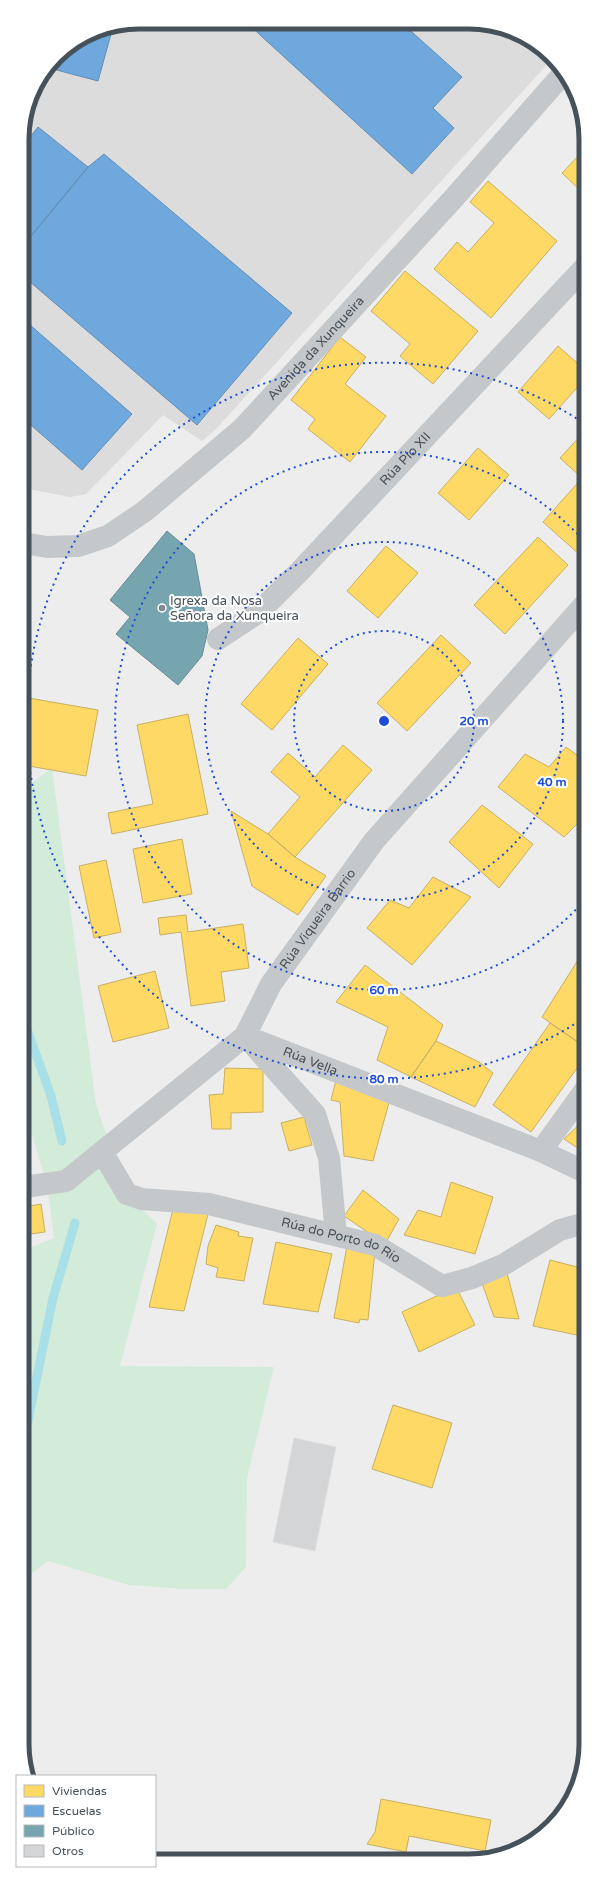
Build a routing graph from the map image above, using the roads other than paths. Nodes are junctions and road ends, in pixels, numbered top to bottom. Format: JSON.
{"nodes":[{"id":1,"x":560,"y":78,"type":"edge"},
{"id":2,"x":579,"y":273,"type":"edge"},
{"id":3,"x":29,"y":544,"type":"edge"},
{"id":4,"x":579,"y":611,"type":"edge"},
{"id":5,"x":218,"y":639,"type":"dead end"},
{"id":6,"x":246,"y":1036,"type":"junction"},
{"id":7,"x":579,"y":1098,"type":"edge"},
{"id":8,"x":541,"y":1151,"type":"junction"},
{"id":9,"x":102,"y":1152,"type":"junction"},
{"id":10,"x":579,"y":1169,"type":"edge"},
{"id":11,"x":29,"y":1186,"type":"edge"},
{"id":12,"x":579,"y":1225,"type":"edge"},
{"id":13,"x":336,"y":1235,"type":"junction"}],
"edges":[{"from":1,"to":3,"type":"street","name":"Avenida da Xunqueira"},
{"from":2,"to":5,"type":"street","name":"Rúa Pío XII"},
{"from":4,"to":6,"type":"street","name":"Rúa Viqueira Barrio"},
{"from":6,"to":8,"type":"street","name":"Rúa Vella"},
{"from":6,"to":9,"type":"street","name":"Rúa Viqueira Barrio"},
{"from":6,"to":13,"type":"street","name":"Rúa Vella"},
{"from":7,"to":8,"type":"street"},
{"from":8,"to":10,"type":"street","name":"Rúa Vella"},
{"from":9,"to":11,"type":"street","name":"Rúa Viqueira Barrio"},
{"from":9,"to":13,"type":"street","name":"Rúa do Porto do Río"},
{"from":12,"to":13,"type":"street","name":"Rúa do Porto do Río"}]}
